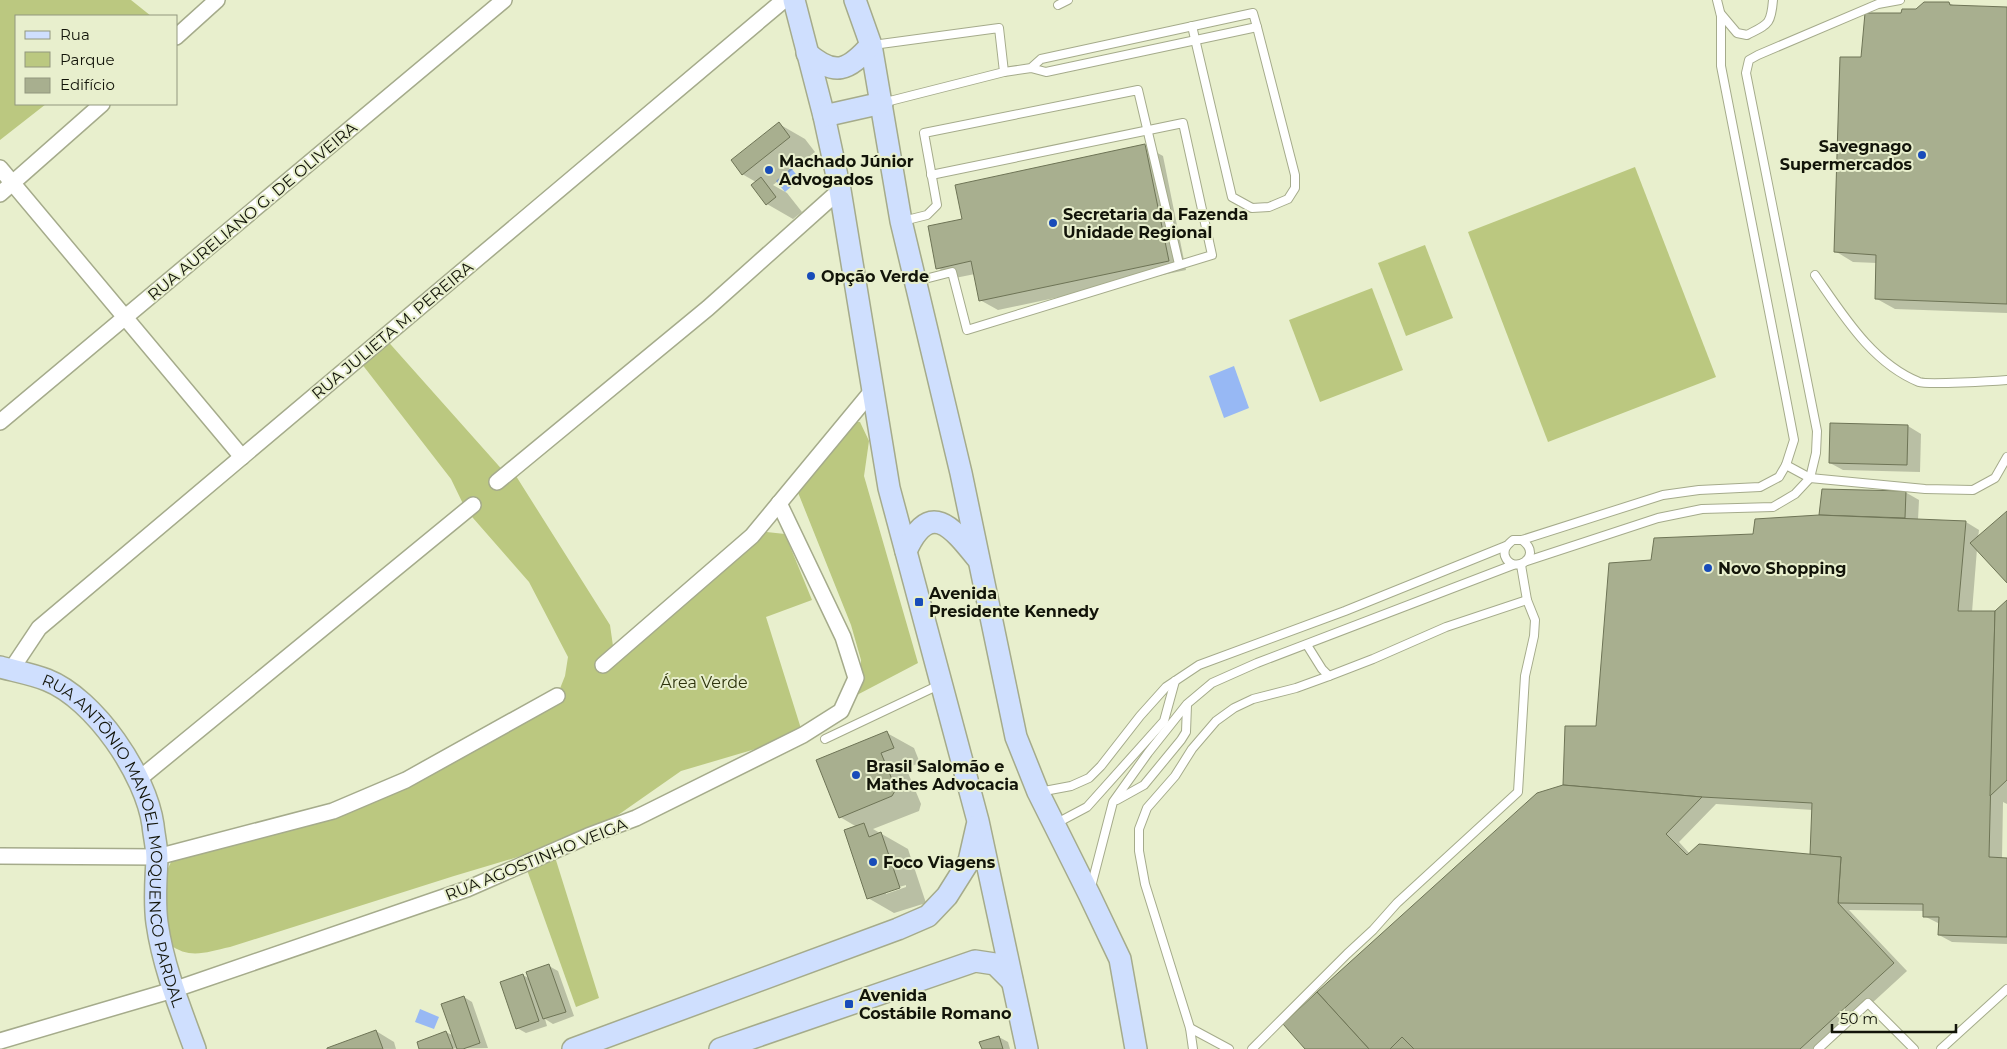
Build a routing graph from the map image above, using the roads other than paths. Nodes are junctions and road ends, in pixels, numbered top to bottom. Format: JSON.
{"nodes":[{"id":1,"x":217,"y":0,"type":"edge"},
{"id":2,"x":504,"y":0,"type":"edge"},
{"id":3,"x":784,"y":0,"type":"edge"},
{"id":4,"x":794,"y":0,"type":"edge"},
{"id":5,"x":855,"y":0,"type":"edge"},
{"id":6,"x":1068,"y":0,"type":"edge"},
{"id":7,"x":1717,"y":0,"type":"edge"},
{"id":8,"x":1722,"y":0,"type":"edge"},
{"id":9,"x":1773,"y":0,"type":"edge"},
{"id":10,"x":1900,"y":0,"type":"edge"},
{"id":11,"x":1058,"y":4,"type":"dead end"},
{"id":12,"x":1721,"y":16,"type":"junction"},
{"id":13,"x":1192,"y":26,"type":"junction"},
{"id":14,"x":1257,"y":26,"type":"junction"},
{"id":15,"x":178,"y":35,"type":"edge"},
{"id":16,"x":1194,"y":40,"type":"junction"},
{"id":17,"x":871,"y":45,"type":"junction"},
{"id":18,"x":808,"y":52,"type":"junction"},
{"id":19,"x":1031,"y":68,"type":"junction"},
{"id":20,"x":1004,"y":72,"type":"junction"},
{"id":21,"x":882,"y":103,"type":"junction"},
{"id":22,"x":101,"y":105,"type":"edge"},
{"id":23,"x":824,"y":116,"type":"junction"},
{"id":24,"x":1147,"y":130,"type":"junction"},
{"id":25,"x":0,"y":168,"type":"edge"},
{"id":26,"x":931,"y":175,"type":"junction"},
{"id":27,"x":13,"y":184,"type":"junction"},
{"id":28,"x":840,"y":190,"type":"junction"},
{"id":29,"x":0,"y":194,"type":"edge"},
{"id":30,"x":902,"y":221,"type":"junction"},
{"id":31,"x":1179,"y":264,"type":"junction"},
{"id":32,"x":1816,"y":275,"type":"dead end"},
{"id":33,"x":915,"y":282,"type":"junction"},
{"id":34,"x":126,"y":318,"type":"junction"},
{"id":35,"x":2007,"y":380,"type":"edge"},
{"id":36,"x":872,"y":391,"type":"junction"},
{"id":37,"x":0,"y":422,"type":"edge"},
{"id":38,"x":242,"y":457,"type":"junction"},
{"id":39,"x":2007,"y":457,"type":"edge"},
{"id":40,"x":1786,"y":465,"type":"junction"},
{"id":41,"x":1810,"y":478,"type":"junction"},
{"id":42,"x":497,"y":482,"type":"dead end"},
{"id":43,"x":779,"y":503,"type":"junction"},
{"id":44,"x":473,"y":506,"type":"dead end"},
{"id":45,"x":1522,"y":540,"type":"junction"},
{"id":46,"x":1506,"y":546,"type":"junction"},
{"id":47,"x":906,"y":551,"type":"junction"},
{"id":48,"x":980,"y":562,"type":"junction"},
{"id":49,"x":1520,"y":563,"type":"junction"},
{"id":50,"x":1528,"y":600,"type":"junction"},
{"id":51,"x":1307,"y":645,"type":"junction"},
{"id":52,"x":603,"y":665,"type":"dead end"},
{"id":53,"x":5,"y":668,"type":"edge"},
{"id":54,"x":1329,"y":676,"type":"junction"},
{"id":55,"x":1175,"y":681,"type":"junction"},
{"id":56,"x":941,"y":684,"type":"junction"},
{"id":57,"x":557,"y":696,"type":"dead end"},
{"id":58,"x":1188,"y":704,"type":"junction"},
{"id":59,"x":825,"y":739,"type":"dead end"},
{"id":60,"x":139,"y":779,"type":"junction"},
{"id":61,"x":1038,"y":792,"type":"junction"},
{"id":62,"x":1113,"y":802,"type":"junction"},
{"id":63,"x":978,"y":821,"type":"junction"},
{"id":64,"x":1054,"y":825,"type":"junction"},
{"id":65,"x":0,"y":856,"type":"edge"},
{"id":66,"x":157,"y":857,"type":"junction"},
{"id":67,"x":1089,"y":894,"type":"junction"},
{"id":68,"x":1012,"y":981,"type":"junction"},
{"id":69,"x":2007,"y":989,"type":"edge"},
{"id":70,"x":173,"y":990,"type":"junction"},
{"id":71,"x":1190,"y":1028,"type":"junction"},
{"id":72,"x":0,"y":1041,"type":"edge"},
{"id":73,"x":618,"y":1041,"type":"edge"},
{"id":74,"x":195,"y":1049,"type":"edge"},
{"id":75,"x":573,"y":1049,"type":"edge"},
{"id":76,"x":720,"y":1049,"type":"edge"},
{"id":77,"x":1027,"y":1049,"type":"edge"},
{"id":78,"x":1136,"y":1049,"type":"edge"},
{"id":79,"x":1193,"y":1049,"type":"edge"},
{"id":80,"x":1230,"y":1049,"type":"edge"},
{"id":81,"x":1252,"y":1049,"type":"edge"},
{"id":82,"x":1818,"y":1049,"type":"edge"},
{"id":83,"x":1914,"y":1049,"type":"edge"},
{"id":84,"x":1941,"y":1049,"type":"edge"}],
"edges":[{"from":1,"to":15,"type":"street"},
{"from":2,"to":34,"type":"street","name":"RUA AURELIANO G. DE OLIVEIRA"},
{"from":3,"to":38,"type":"street","name":"RUA JULIETA M. PEREIRA"},
{"from":4,"to":18,"type":"main road"},
{"from":5,"to":17,"type":"main road"},
{"from":6,"to":11,"type":"lane"},
{"from":7,"to":12,"type":"lane"},
{"from":8,"to":12,"type":"lane"},
{"from":9,"to":12,"type":"lane"},
{"from":10,"to":41,"type":"lane"},
{"from":12,"to":40,"type":"lane"},
{"from":13,"to":14,"type":"lane"},
{"from":13,"to":16,"type":"lane"},
{"from":13,"to":19,"type":"lane"},
{"from":14,"to":16,"type":"lane"},
{"from":14,"to":16,"type":"lane"},
{"from":16,"to":19,"type":"lane"},
{"from":17,"to":18,"type":"main road"},
{"from":17,"to":20,"type":"lane"},
{"from":17,"to":21,"type":"main road"},
{"from":18,"to":23,"type":"main road"},
{"from":19,"to":20,"type":"lane"},
{"from":20,"to":21,"type":"lane"},
{"from":21,"to":23,"type":"main road"},
{"from":21,"to":30,"type":"main road"},
{"from":22,"to":27,"type":"street"},
{"from":23,"to":28,"type":"main road"},
{"from":24,"to":26,"type":"lane"},
{"from":24,"to":26,"type":"lane"},
{"from":24,"to":31,"type":"lane"},
{"from":24,"to":31,"type":"lane"},
{"from":25,"to":27,"type":"street"},
{"from":26,"to":30,"type":"lane"},
{"from":27,"to":29,"type":"street"},
{"from":27,"to":34,"type":"street"},
{"from":28,"to":36,"type":"main road"},
{"from":28,"to":42,"type":"street"},
{"from":30,"to":33,"type":"main road"},
{"from":31,"to":33,"type":"lane"},
{"from":32,"to":35,"type":"lane"},
{"from":33,"to":48,"type":"main road"},
{"from":34,"to":37,"type":"street","name":"RUA AURELIANO G. DE OLIVEIRA"},
{"from":34,"to":38,"type":"street"},
{"from":36,"to":43,"type":"street"},
{"from":36,"to":47,"type":"main road"},
{"from":38,"to":53,"type":"street","name":"RUA JULIETA M. PEREIRA"},
{"from":39,"to":41,"type":"lane"},
{"from":40,"to":41,"type":"lane"},
{"from":40,"to":45,"type":"lane"},
{"from":41,"to":49,"type":"lane"},
{"from":43,"to":52,"type":"street"},
{"from":43,"to":70,"type":"street","name":"RUA AGOSTINHO VEIGA"},
{"from":44,"to":60,"type":"street"},
{"from":45,"to":46,"type":"lane"},
{"from":45,"to":49,"type":"lane"},
{"from":46,"to":49,"type":"lane"},
{"from":46,"to":55,"type":"lane"},
{"from":47,"to":48,"type":"main road"},
{"from":47,"to":56,"type":"main road"},
{"from":48,"to":61,"type":"main road"},
{"from":49,"to":50,"type":"lane"},
{"from":49,"to":51,"type":"lane"},
{"from":50,"to":54,"type":"lane"},
{"from":50,"to":81,"type":"lane"},
{"from":51,"to":54,"type":"lane"},
{"from":51,"to":58,"type":"lane"},
{"from":53,"to":60,"type":"main road","name":"RUA ANTÔNIO MANOEL MOQUENCO PARDAL"},
{"from":54,"to":71,"type":"lane"},
{"from":55,"to":61,"type":"lane"},
{"from":55,"to":64,"type":"lane"},
{"from":56,"to":59,"type":"lane"},
{"from":56,"to":63,"type":"main road"},
{"from":57,"to":66,"type":"street"},
{"from":58,"to":62,"type":"lane"},
{"from":58,"to":62,"type":"lane"},
{"from":60,"to":66,"type":"main road","name":"RUA ANTÔNIO MANOEL MOQUENCO PARDAL"},
{"from":61,"to":64,"type":"main road"},
{"from":62,"to":67,"type":"lane"},
{"from":63,"to":68,"type":"main road"},
{"from":63,"to":73,"type":"main road"},
{"from":64,"to":67,"type":"main road"},
{"from":65,"to":66,"type":"street"},
{"from":66,"to":70,"type":"main road","name":"RUA ANTÔNIO MANOEL MOQUENCO PARDAL"},
{"from":67,"to":78,"type":"main road"},
{"from":68,"to":76,"type":"main road"},
{"from":68,"to":77,"type":"main road"},
{"from":69,"to":84,"type":"lane"},
{"from":70,"to":72,"type":"street","name":"RUA AGOSTINHO VEIGA"},
{"from":70,"to":74,"type":"main road","name":"RUA ANTÔNIO MANOEL MOQUENCO PARDAL"},
{"from":71,"to":79,"type":"lane"},
{"from":71,"to":80,"type":"lane"},
{"from":73,"to":75,"type":"main road"},
{"from":82,"to":83,"type":"lane"}]}
